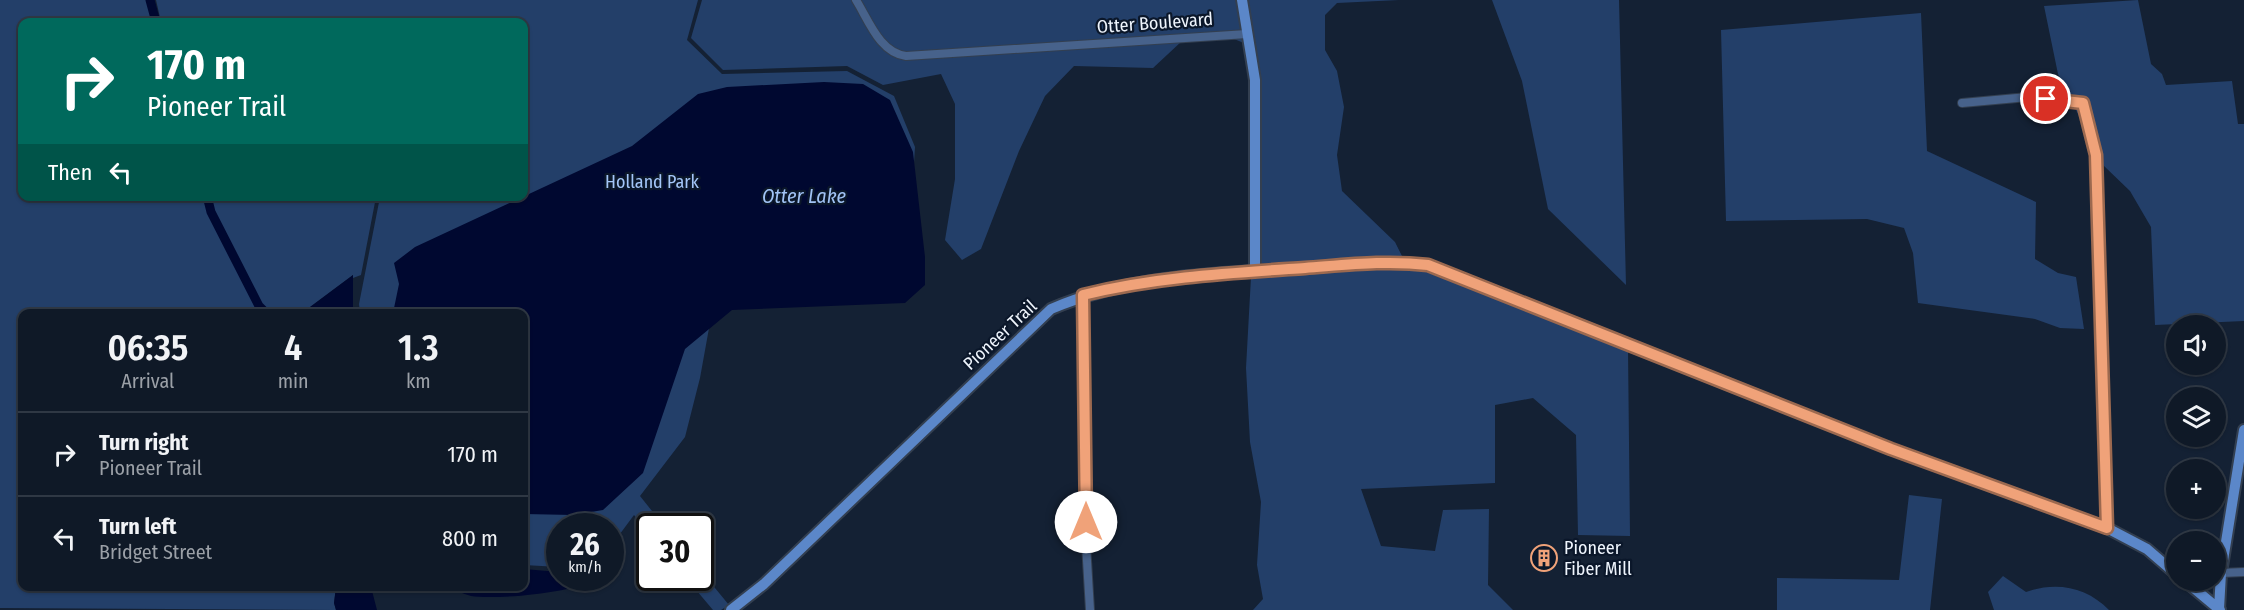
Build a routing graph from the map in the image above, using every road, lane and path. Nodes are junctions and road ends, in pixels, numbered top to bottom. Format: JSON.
{"nodes":[{"id":1,"x":856,"y":0,"type":"edge"},
{"id":2,"x":1242,"y":0,"type":"edge"},
{"id":3,"x":1247,"y":34,"type":"junction"},
{"id":4,"x":1962,"y":103,"type":"dead end"},
{"id":5,"x":1255,"y":271,"type":"junction"},
{"id":6,"x":1083,"y":295,"type":"junction"},
{"id":7,"x":2244,"y":430,"type":"edge"},
{"id":8,"x":2107,"y":528,"type":"junction"},
{"id":9,"x":2226,"y":542,"type":"edge"},
{"id":10,"x":2166,"y":565,"type":"edge"},
{"id":11,"x":2244,"y":572,"type":"edge"},
{"id":12,"x":2226,"y":573,"type":"edge"},
{"id":13,"x":2197,"y":591,"type":"edge"},
{"id":14,"x":2220,"y":591,"type":"edge"},
{"id":15,"x":731,"y":610,"type":"edge"},
{"id":16,"x":1090,"y":610,"type":"edge"},
{"id":17,"x":2219,"y":610,"type":"edge"}],
"edges":[{"from":1,"to":3,"type":"street","name":"Otter Boulevard"},
{"from":2,"to":3,"type":"street"},
{"from":3,"to":5,"type":"street"},
{"from":4,"to":8,"type":"street"},
{"from":5,"to":6,"type":"street","name":"Pioneer Trail"},
{"from":5,"to":8,"type":"street","name":"Pioneer Trail"},
{"from":6,"to":15,"type":"street","name":"Pioneer Trail"},
{"from":6,"to":16,"type":"street"},
{"from":7,"to":9,"type":"street"},
{"from":8,"to":10,"type":"street","name":"Pioneer Trail"},
{"from":11,"to":12,"type":"street"},
{"from":13,"to":17,"type":"street"},
{"from":14,"to":17,"type":"street"}]}
